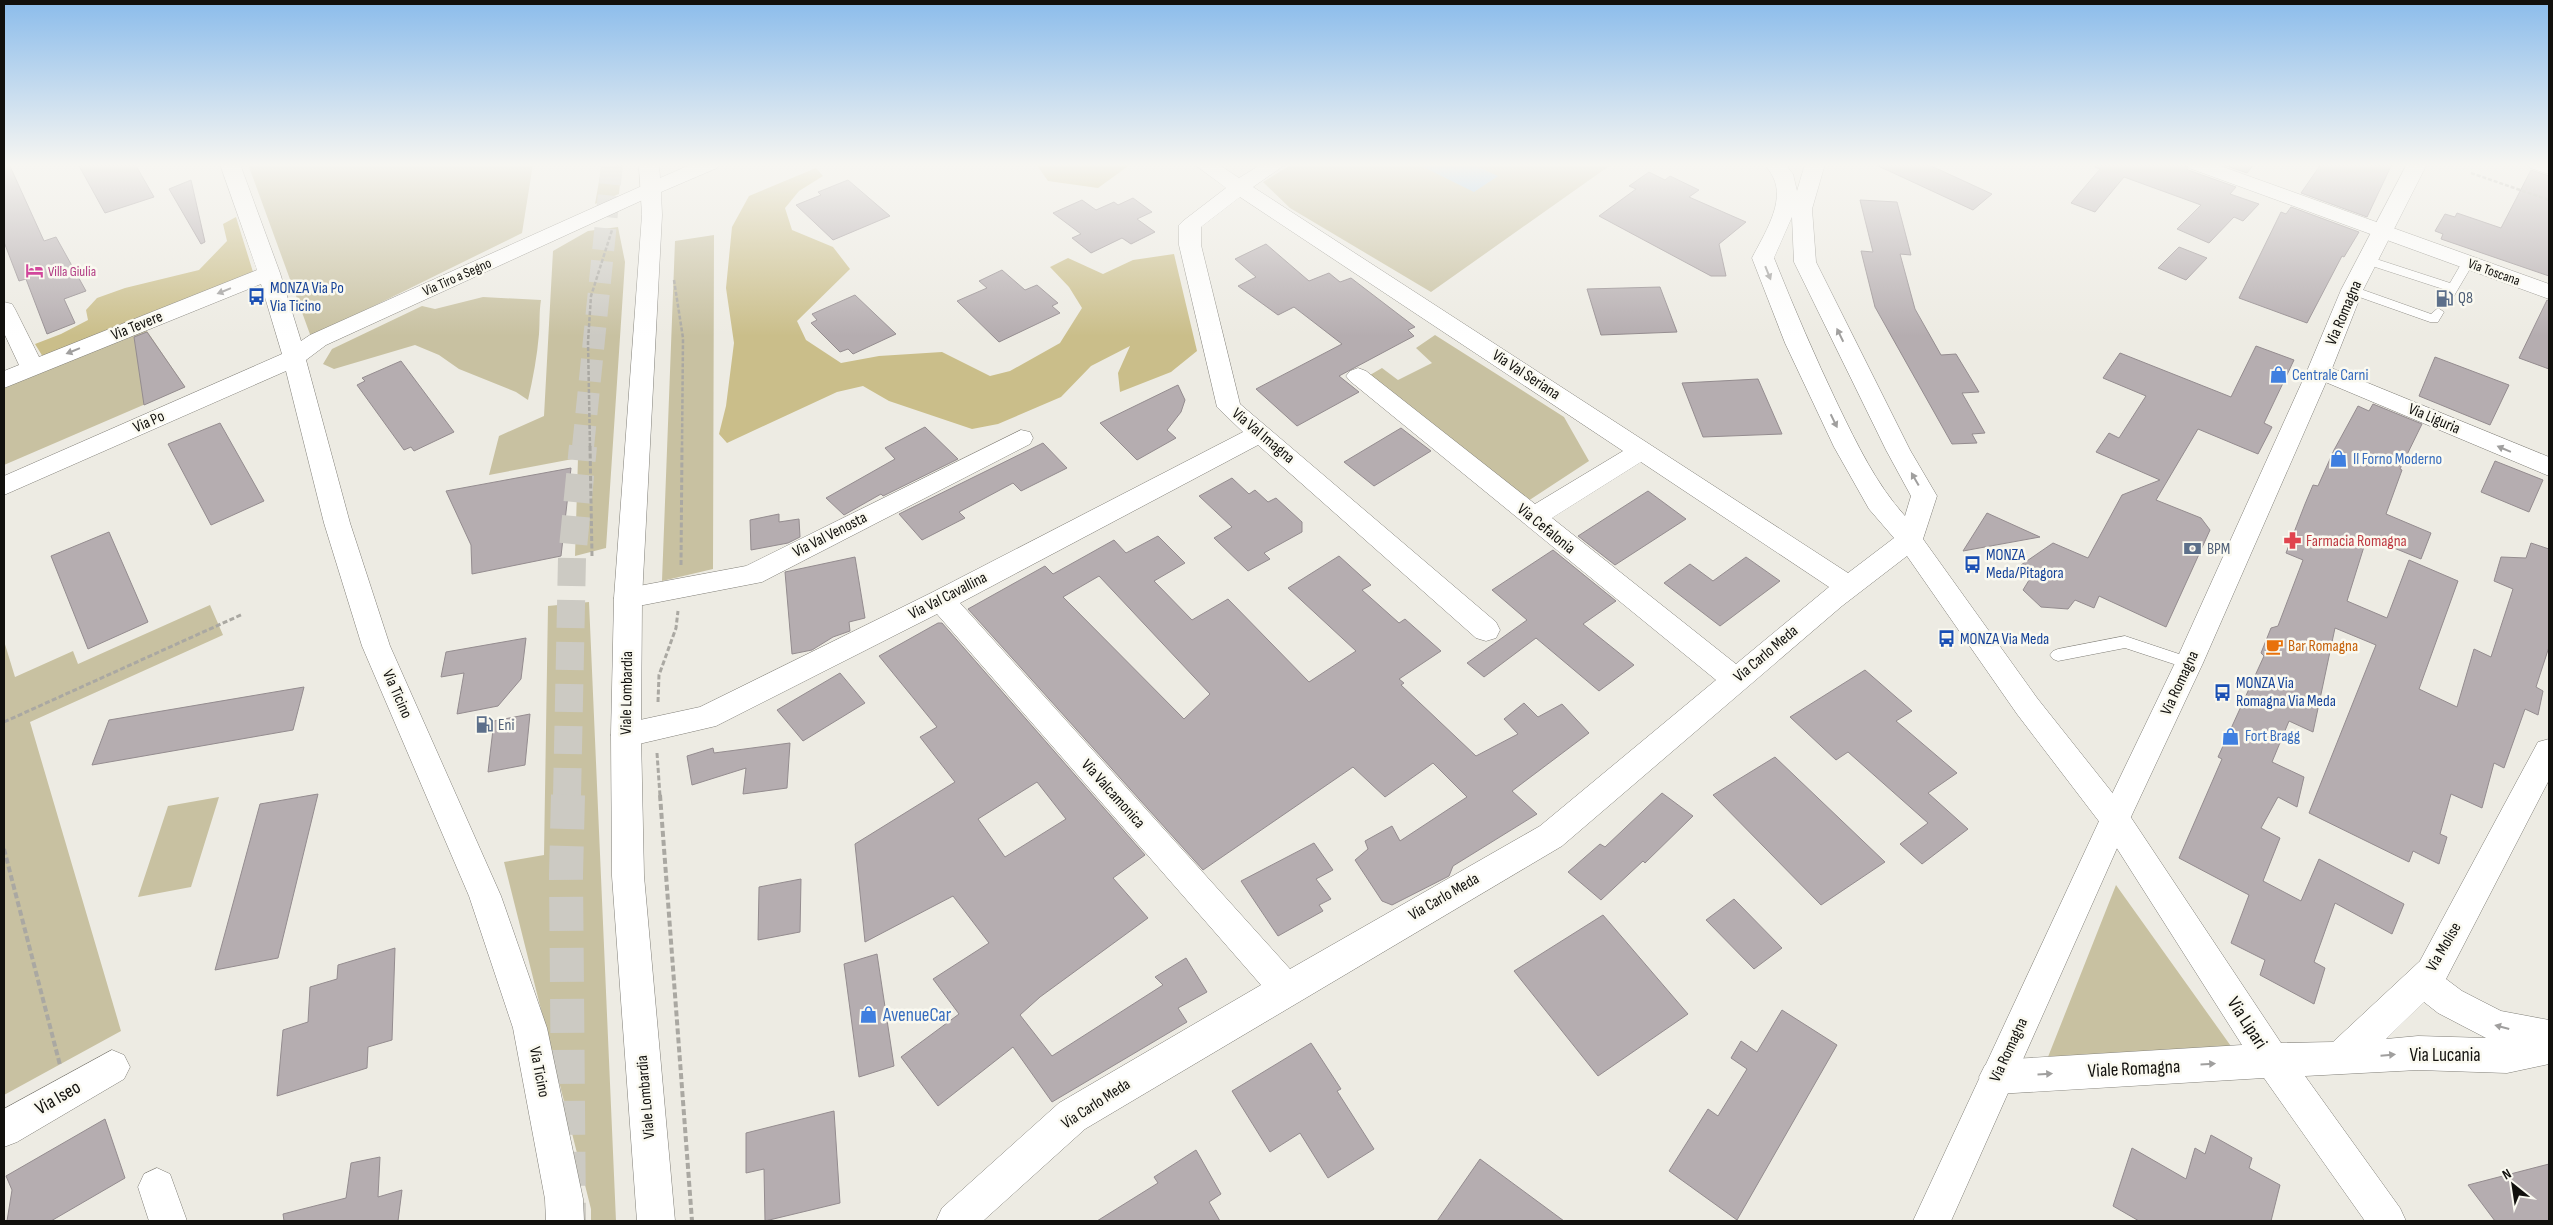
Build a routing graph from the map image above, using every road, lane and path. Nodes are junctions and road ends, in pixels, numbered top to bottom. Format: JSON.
{"nodes":[{"id":1,"x":251,"y":221,"type":"edge"},
{"id":2,"x":580,"y":221,"type":"edge"},
{"id":3,"x":652,"y":221,"type":"edge"},
{"id":4,"x":1195,"y":221,"type":"edge"},
{"id":5,"x":1293,"y":221,"type":"edge"},
{"id":6,"x":1778,"y":221,"type":"edge"},
{"id":7,"x":1803,"y":221,"type":"edge"},
{"id":8,"x":2357,"y":221,"type":"edge"},
{"id":9,"x":2387,"y":221,"type":"edge"},
{"id":10,"x":615,"y":222,"type":"dead end"},
{"id":11,"x":2382,"y":230,"type":"junction"},
{"id":12,"x":2367,"y":260,"type":"junction"},
{"id":13,"x":2468,"y":262,"type":"junction"},
{"id":14,"x":270,"y":273,"type":"junction"},
{"id":15,"x":673,"y":276,"type":"dead end"},
{"id":16,"x":2452,"y":288,"type":"junction"},
{"id":17,"x":2352,"y":290,"type":"junction"},
{"id":18,"x":2549,"y":292,"type":"edge"},
{"id":19,"x":4,"y":309,"type":"edge"},
{"id":20,"x":293,"y":352,"type":"junction"},
{"id":21,"x":32,"y":368,"type":"junction"},
{"id":22,"x":2319,"y":371,"type":"junction"},
{"id":23,"x":1358,"y":376,"type":"dead end"},
{"id":24,"x":4,"y":380,"type":"edge"},
{"id":25,"x":1261,"y":433,"type":"junction"},
{"id":26,"x":1021,"y":438,"type":"dead end"},
{"id":27,"x":1641,"y":451,"type":"junction"},
{"id":28,"x":2549,"y":468,"type":"edge"},
{"id":29,"x":4,"y":471,"type":"edge"},
{"id":30,"x":4,"y":486,"type":"edge"},
{"id":31,"x":1532,"y":518,"type":"junction"},
{"id":32,"x":1910,"y":540,"type":"junction"},
{"id":33,"x":592,"y":556,"type":"dead end"},
{"id":34,"x":1848,"y":586,"type":"junction"},
{"id":35,"x":680,"y":588,"type":"junction"},
{"id":36,"x":628,"y":598,"type":"junction"},
{"id":37,"x":941,"y":600,"type":"junction"},
{"id":38,"x":243,"y":614,"type":"dead end"},
{"id":39,"x":1486,"y":630,"type":"dead end"},
{"id":40,"x":2058,"y":655,"type":"dead end"},
{"id":41,"x":2190,"y":663,"type":"junction"},
{"id":42,"x":1735,"y":679,"type":"junction"},
{"id":43,"x":4,"y":722,"type":"edge"},
{"id":44,"x":641,"y":732,"type":"junction"},
{"id":45,"x":2549,"y":751,"type":"edge"},
{"id":46,"x":2115,"y":819,"type":"junction"},
{"id":47,"x":4,"y":850,"type":"edge"},
{"id":48,"x":2422,"y":981,"type":"junction"},
{"id":49,"x":1286,"y":988,"type":"junction"},
{"id":50,"x":2549,"y":1038,"type":"edge"},
{"id":51,"x":2549,"y":1047,"type":"edge"},
{"id":52,"x":2272,"y":1060,"type":"junction"},
{"id":53,"x":2340,"y":1060,"type":"junction"},
{"id":54,"x":112,"y":1067,"type":"dead end"},
{"id":55,"x":1997,"y":1077,"type":"junction"},
{"id":56,"x":67,"y":1092,"type":"junction"},
{"id":57,"x":4,"y":1128,"type":"edge"},
{"id":58,"x":157,"y":1188,"type":"dead end"},
{"id":59,"x":1933,"y":1214,"type":"edge"},
{"id":60,"x":168,"y":1221,"type":"edge"},
{"id":61,"x":565,"y":1221,"type":"edge"},
{"id":62,"x":656,"y":1221,"type":"edge"},
{"id":63,"x":692,"y":1221,"type":"edge"},
{"id":64,"x":955,"y":1221,"type":"edge"},
{"id":65,"x":2387,"y":1221,"type":"edge"}],
"edges":[{"from":1,"to":14,"type":"street","name":"Via Ticino"},
{"from":2,"to":20,"type":"street","name":"Via Tiro a Segno"},
{"from":3,"to":36,"type":"street","name":"Viale Lombardia"},
{"from":4,"to":25,"type":"street","name":"Via Val Imagna"},
{"from":5,"to":27,"type":"street","name":"Via Val Seriana"},
{"from":6,"to":32,"type":"street","one_way":true},
{"from":32,"to":7,"type":"street","one_way":true},
{"from":8,"to":11,"type":"street","name":"Via Toscana"},
{"from":9,"to":11,"type":"street","name":"Via Romagna"},
{"from":10,"to":33,"type":"path"},
{"from":11,"to":12,"type":"street","name":"Via Romagna"},
{"from":11,"to":13,"type":"street","name":"Via Toscana"},
{"from":12,"to":16,"type":"lane"},
{"from":12,"to":17,"type":"street","name":"Via Romagna"},
{"from":13,"to":16,"type":"lane"},
{"from":13,"to":18,"type":"street","name":"Via Toscana"},
{"from":14,"to":20,"type":"street","name":"Via Ticino"},
{"from":14,"to":21,"type":"street","name":"Via Tevere","one_way":true},
{"from":15,"to":35,"type":"path"},
{"from":16,"to":17,"type":"lane"},
{"from":17,"to":22,"type":"street","name":"Via Romagna"},
{"from":19,"to":21,"type":"street"},
{"from":20,"to":29,"type":"street","name":"Via Po"},
{"from":20,"to":30,"type":"street","name":"Via Po"},
{"from":20,"to":61,"type":"street","name":"Via Ticino"},
{"from":21,"to":24,"type":"street","name":"Via Tevere"},
{"from":28,"to":22,"type":"street","name":"Via Liguria","one_way":true},
{"from":22,"to":41,"type":"street","name":"Via Romagna"},
{"from":23,"to":31,"type":"street","name":"Via Cefalonia"},
{"from":25,"to":37,"type":"street","name":"Via Val Cavallina"},
{"from":25,"to":39,"type":"street","name":"Via Val Imagna"},
{"from":26,"to":35,"type":"street","name":"Via Val Venosta"},
{"from":27,"to":31,"type":"street"},
{"from":27,"to":34,"type":"street","name":"Via Val Seriana"},
{"from":31,"to":42,"type":"street","name":"Via Cefalonia"},
{"from":32,"to":34,"type":"street","name":"Via Carlo Meda"},
{"from":32,"to":46,"type":"street"},
{"from":34,"to":42,"type":"street","name":"Via Carlo Meda"},
{"from":35,"to":36,"type":"street","name":"Via Val Venosta"},
{"from":35,"to":44,"type":"path"},
{"from":36,"to":44,"type":"street","name":"Viale Lombardia"},
{"from":37,"to":44,"type":"street","name":"Via Val Cavallina"},
{"from":37,"to":49,"type":"street","name":"Via Valcamonica"},
{"from":38,"to":43,"type":"path"},
{"from":40,"to":41,"type":"lane"},
{"from":41,"to":46,"type":"street","name":"Via Romagna"},
{"from":42,"to":49,"type":"street","name":"Via Carlo Meda"},
{"from":44,"to":62,"type":"street","name":"Viale Lombardia"},
{"from":44,"to":63,"type":"path"},
{"from":45,"to":48,"type":"street","name":"Via Molise"},
{"from":46,"to":52,"type":"street","name":"Via Lipari"},
{"from":46,"to":55,"type":"street","name":"Via Romagna"},
{"from":47,"to":56,"type":"path"},
{"from":50,"to":48,"type":"street","name":"Via Lucania","one_way":true},
{"from":48,"to":53,"type":"street","name":"Via Molise"},
{"from":49,"to":64,"type":"street","name":"Via Carlo Meda"},
{"from":53,"to":51,"type":"street","name":"Via Lucania","one_way":true},
{"from":52,"to":53,"type":"street"},
{"from":55,"to":52,"type":"street","name":"Viale Romagna","one_way":true},
{"from":52,"to":65,"type":"street","name":"Via Lipari"},
{"from":54,"to":56,"type":"street","name":"Via Iseo"},
{"from":55,"to":59,"type":"street","name":"Via Romagna"},
{"from":56,"to":57,"type":"street","name":"Via Iseo"},
{"from":58,"to":60,"type":"street"}]}
